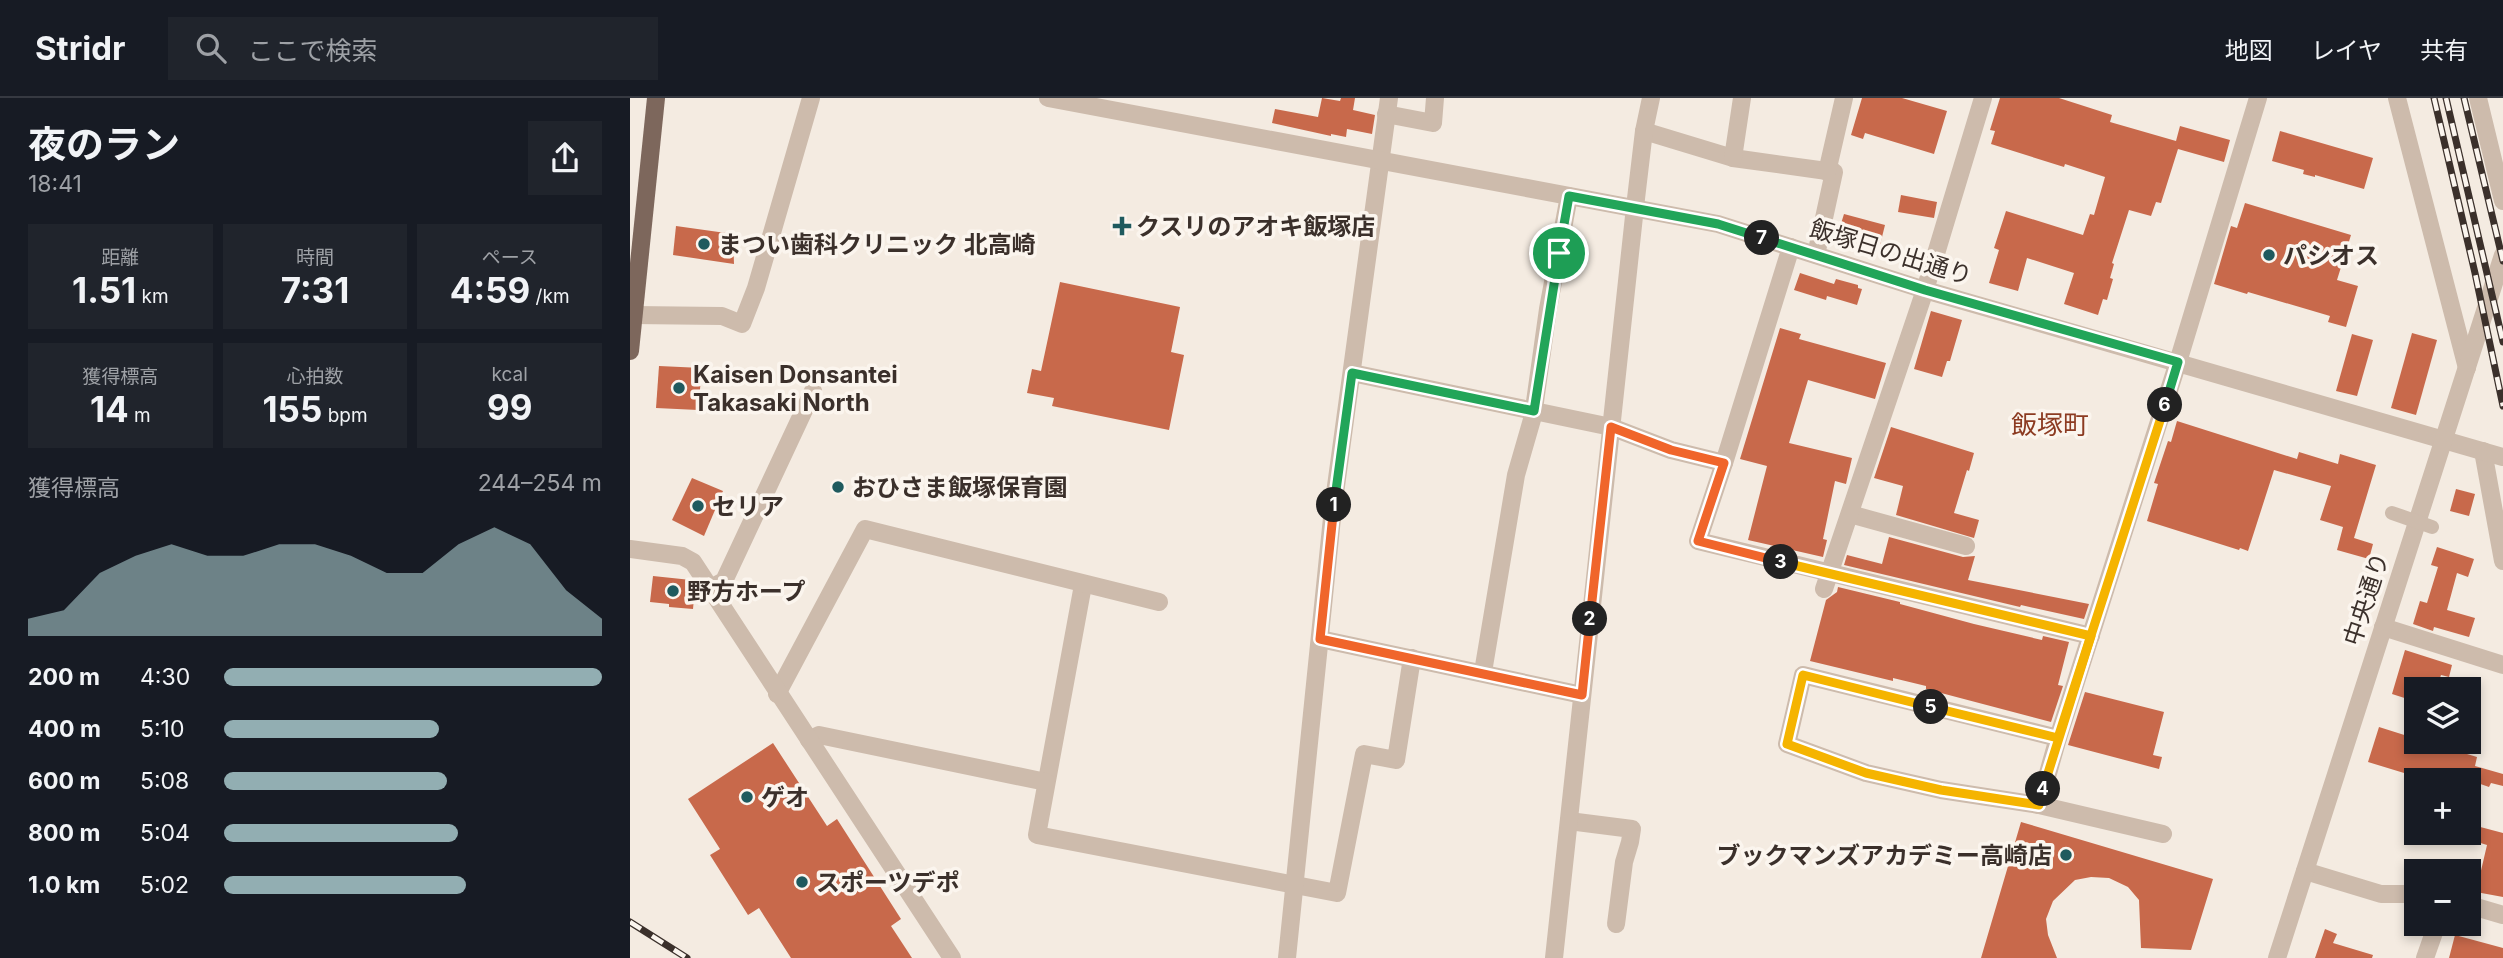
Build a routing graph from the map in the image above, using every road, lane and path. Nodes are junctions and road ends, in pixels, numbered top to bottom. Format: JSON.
{"nodes":[{"id":1,"x":656,"y":98,"type":"edge"},
{"id":2,"x":811,"y":98,"type":"edge"},
{"id":3,"x":1048,"y":98,"type":"edge"},
{"id":4,"x":1435,"y":98,"type":"edge"},
{"id":5,"x":1651,"y":98,"type":"edge"},
{"id":6,"x":1742,"y":98,"type":"edge"},
{"id":7,"x":1844,"y":98,"type":"edge"},
{"id":8,"x":1983,"y":98,"type":"edge"},
{"id":9,"x":2258,"y":98,"type":"edge"},
{"id":10,"x":2397,"y":98,"type":"edge"},
{"id":11,"x":2478,"y":98,"type":"edge"},
{"id":12,"x":1109,"y":104,"type":"edge"},
{"id":13,"x":1388,"y":106,"type":"edge"},
{"id":14,"x":1644,"y":131,"type":"junction"},
{"id":15,"x":1733,"y":158,"type":"junction"},
{"id":16,"x":1379,"y":159,"type":"junction"},
{"id":17,"x":1827,"y":172,"type":"junction"},
{"id":18,"x":1569,"y":196,"type":"junction"},
{"id":19,"x":2503,"y":201,"type":"edge"},
{"id":20,"x":1635,"y":207,"type":"junction"},
{"id":21,"x":1791,"y":247,"type":"junction"},
{"id":22,"x":1816,"y":255,"type":"junction"},
{"id":23,"x":2503,"y":255,"type":"edge"},
{"id":24,"x":1925,"y":290,"type":"junction"},
{"id":25,"x":633,"y":305,"type":"edge"},
{"id":26,"x":630,"y":351,"type":"edge"},
{"id":27,"x":2178,"y":362,"type":"junction"},
{"id":28,"x":2467,"y":368,"type":"junction"},
{"id":29,"x":1352,"y":373,"type":"junction"},
{"id":30,"x":813,"y":391,"type":"dead end"},
{"id":31,"x":1534,"y":411,"type":"junction"},
{"id":32,"x":1611,"y":427,"type":"junction"},
{"id":33,"x":2444,"y":439,"type":"junction"},
{"id":34,"x":2483,"y":451,"type":"junction"},
{"id":35,"x":2503,"y":457,"type":"edge"},
{"id":36,"x":1724,"y":463,"type":"junction"},
{"id":37,"x":1850,"y":513,"type":"junction"},
{"id":38,"x":2392,"y":513,"type":"dead end"},
{"id":39,"x":2432,"y":527,"type":"dead end"},
{"id":40,"x":1966,"y":546,"type":"dead end"},
{"id":41,"x":630,"y":549,"type":"edge"},
{"id":42,"x":2503,"y":561,"type":"edge"},
{"id":43,"x":1827,"y":582,"type":"junction"},
{"id":44,"x":1083,"y":585,"type":"junction"},
{"id":45,"x":711,"y":588,"type":"junction"},
{"id":46,"x":1159,"y":602,"type":"dead end"},
{"id":47,"x":2383,"y":627,"type":"junction"},
{"id":48,"x":2091,"y":636,"type":"junction"},
{"id":49,"x":1320,"y":639,"type":"junction"},
{"id":50,"x":1412,"y":658,"type":"junction"},
{"id":51,"x":2503,"y":665,"type":"edge"},
{"id":52,"x":1483,"y":672,"type":"junction"},
{"id":53,"x":778,"y":694,"type":"junction"},
{"id":54,"x":1582,"y":695,"type":"junction"},
{"id":55,"x":2058,"y":738,"type":"junction"},
{"id":56,"x":809,"y":740,"type":"junction"},
{"id":57,"x":1046,"y":782,"type":"junction"},
{"id":58,"x":2039,"y":805,"type":"junction"},
{"id":59,"x":1569,"y":821,"type":"junction"},
{"id":60,"x":2163,"y":834,"type":"dead end"},
{"id":61,"x":2305,"y":871,"type":"junction"},
{"id":62,"x":1294,"y":885,"type":"junction"},
{"id":63,"x":2404,"y":894,"type":"edge"},
{"id":64,"x":2481,"y":909,"type":"edge"},
{"id":65,"x":2503,"y":915,"type":"edge"},
{"id":66,"x":1616,"y":924,"type":"dead end"},
{"id":67,"x":2433,"y":936,"type":"edge"},
{"id":68,"x":952,"y":958,"type":"edge"},
{"id":69,"x":1287,"y":958,"type":"edge"},
{"id":70,"x":1554,"y":958,"type":"edge"},
{"id":71,"x":2277,"y":958,"type":"edge"},
{"id":72,"x":2425,"y":958,"type":"edge"}],
"edges":[{"from":1,"to":25,"type":"main road"},
{"from":2,"to":25,"type":"street"},
{"from":3,"to":12,"type":"street","name":"飯塚日の出通り"},
{"from":4,"to":13,"type":"street"},
{"from":5,"to":14,"type":"street"},
{"from":6,"to":15,"type":"street"},
{"from":7,"to":17,"type":"street"},
{"from":8,"to":24,"type":"street"},
{"from":9,"to":27,"type":"street"},
{"from":10,"to":28,"type":"street"},
{"from":11,"to":19,"type":"street"},
{"from":12,"to":16,"type":"street","name":"飯塚日の出通り"},
{"from":13,"to":16,"type":"street"},
{"from":14,"to":15,"type":"street"},
{"from":14,"to":20,"type":"street"},
{"from":15,"to":17,"type":"street"},
{"from":16,"to":18,"type":"street","name":"飯塚日の出通り"},
{"from":16,"to":29,"type":"street"},
{"from":17,"to":22,"type":"street"},
{"from":18,"to":20,"type":"street","name":"飯塚日の出通り"},
{"from":18,"to":31,"type":"street"},
{"from":20,"to":21,"type":"street","name":"飯塚日の出通り"},
{"from":20,"to":32,"type":"street"},
{"from":21,"to":22,"type":"street","name":"飯塚日の出通り"},
{"from":21,"to":36,"type":"street"},
{"from":22,"to":24,"type":"street","name":"飯塚日の出通り"},
{"from":23,"to":28,"type":"street","name":"中央通り"},
{"from":24,"to":27,"type":"street","name":"飯塚日の出通り"},
{"from":24,"to":37,"type":"street"},
{"from":25,"to":26,"type":"main road"},
{"from":27,"to":33,"type":"street","name":"飯塚日の出通り"},
{"from":27,"to":48,"type":"street"},
{"from":28,"to":33,"type":"street","name":"中央通り"},
{"from":29,"to":31,"type":"street"},
{"from":29,"to":49,"type":"street"},
{"from":30,"to":45,"type":"street"},
{"from":31,"to":32,"type":"street"},
{"from":31,"to":52,"type":"street"},
{"from":32,"to":36,"type":"street"},
{"from":32,"to":54,"type":"street"},
{"from":33,"to":34,"type":"street","name":"飯塚日の出通り"},
{"from":33,"to":47,"type":"street","name":"中央通り"},
{"from":34,"to":35,"type":"street","name":"飯塚日の出通り"},
{"from":34,"to":42,"type":"street"},
{"from":36,"to":43,"type":"street"},
{"from":37,"to":40,"type":"street"},
{"from":37,"to":43,"type":"street"},
{"from":38,"to":39,"type":"street","bridge":true},
{"from":41,"to":45,"type":"street"},
{"from":43,"to":48,"type":"street"},
{"from":44,"to":46,"type":"street"},
{"from":44,"to":53,"type":"street"},
{"from":44,"to":57,"type":"street"},
{"from":45,"to":53,"type":"street"},
{"from":47,"to":51,"type":"street"},
{"from":47,"to":61,"type":"street","name":"中央通り"},
{"from":48,"to":55,"type":"street"},
{"from":49,"to":50,"type":"street"},
{"from":49,"to":62,"type":"street"},
{"from":50,"to":52,"type":"street"},
{"from":50,"to":62,"type":"street"},
{"from":52,"to":54,"type":"street"},
{"from":53,"to":56,"type":"street"},
{"from":54,"to":59,"type":"street"},
{"from":55,"to":58,"type":"street"},
{"from":55,"to":58,"type":"street"},
{"from":56,"to":57,"type":"street"},
{"from":56,"to":68,"type":"street"},
{"from":57,"to":62,"type":"street"},
{"from":58,"to":60,"type":"street"},
{"from":59,"to":66,"type":"street"},
{"from":59,"to":70,"type":"street"},
{"from":61,"to":63,"type":"street"},
{"from":61,"to":71,"type":"street","name":"中央通り"},
{"from":62,"to":69,"type":"street"},
{"from":64,"to":65,"type":"street"},
{"from":67,"to":72,"type":"street"}]}
